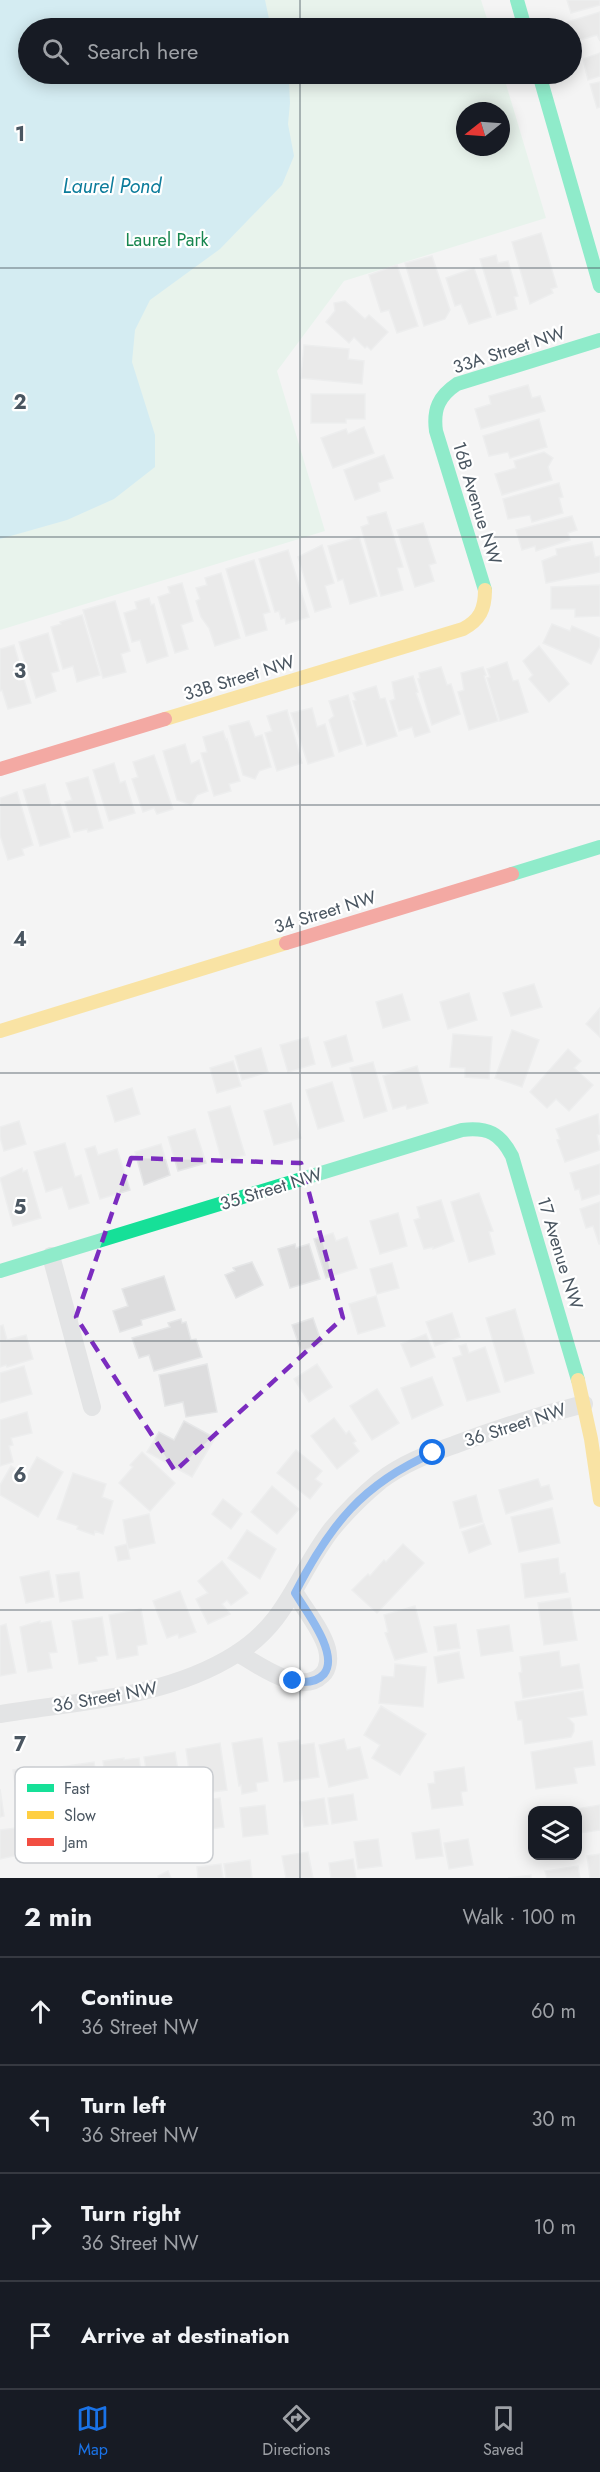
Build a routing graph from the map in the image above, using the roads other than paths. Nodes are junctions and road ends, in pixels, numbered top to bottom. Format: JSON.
{"nodes":[{"id":1,"x":517,"y":0,"type":"edge"},
{"id":2,"x":522,"y":18,"type":"edge"},
{"id":3,"x":541,"y":84,"type":"edge"},
{"id":4,"x":600,"y":286,"type":"edge"},
{"id":5,"x":600,"y":340,"type":"edge"},
{"id":6,"x":435,"y":404,"type":"joint"},
{"id":7,"x":483,"y":614,"type":"joint"},
{"id":8,"x":0,"y":769,"type":"edge"},
{"id":9,"x":600,"y":848,"type":"edge"},
{"id":10,"x":0,"y":1030,"type":"edge"},
{"id":11,"x":491,"y":1130,"type":"joint"},
{"id":12,"x":51,"y":1256,"type":"junction"},
{"id":13,"x":0,"y":1271,"type":"edge"},
{"id":14,"x":584,"y":1404,"type":"junction"},
{"id":15,"x":92,"y":1407,"type":"dead end"},
{"id":16,"x":600,"y":1500,"type":"edge"},
{"id":17,"x":295,"y":1593,"type":"junction"},
{"id":18,"x":238,"y":1653,"type":"junction"},
{"id":19,"x":0,"y":1714,"type":"edge"}],
"edges":[{"from":1,"to":2,"type":"street"},
{"from":3,"to":4,"type":"street"},
{"from":5,"to":6,"type":"street","name":"33A Street NW"},
{"from":6,"to":7,"type":"street","name":"16B Avenue NW"},
{"from":7,"to":8,"type":"street","name":"33B Street NW"},
{"from":9,"to":10,"type":"street","name":"34 Street NW"},
{"from":11,"to":12,"type":"street","name":"35 Street NW"},
{"from":11,"to":14,"type":"street","name":"17 Avenue NW"},
{"from":12,"to":13,"type":"street","name":"35 Street NW"},
{"from":12,"to":15,"type":"street"},
{"from":14,"to":16,"type":"street","name":"17 Avenue NW"},
{"from":14,"to":17,"type":"street","name":"36 Street NW"},
{"from":17,"to":18,"type":"street","name":"36 Street NW"},
{"from":17,"to":18,"type":"street"},
{"from":18,"to":19,"type":"street","name":"36 Street NW"}]}
